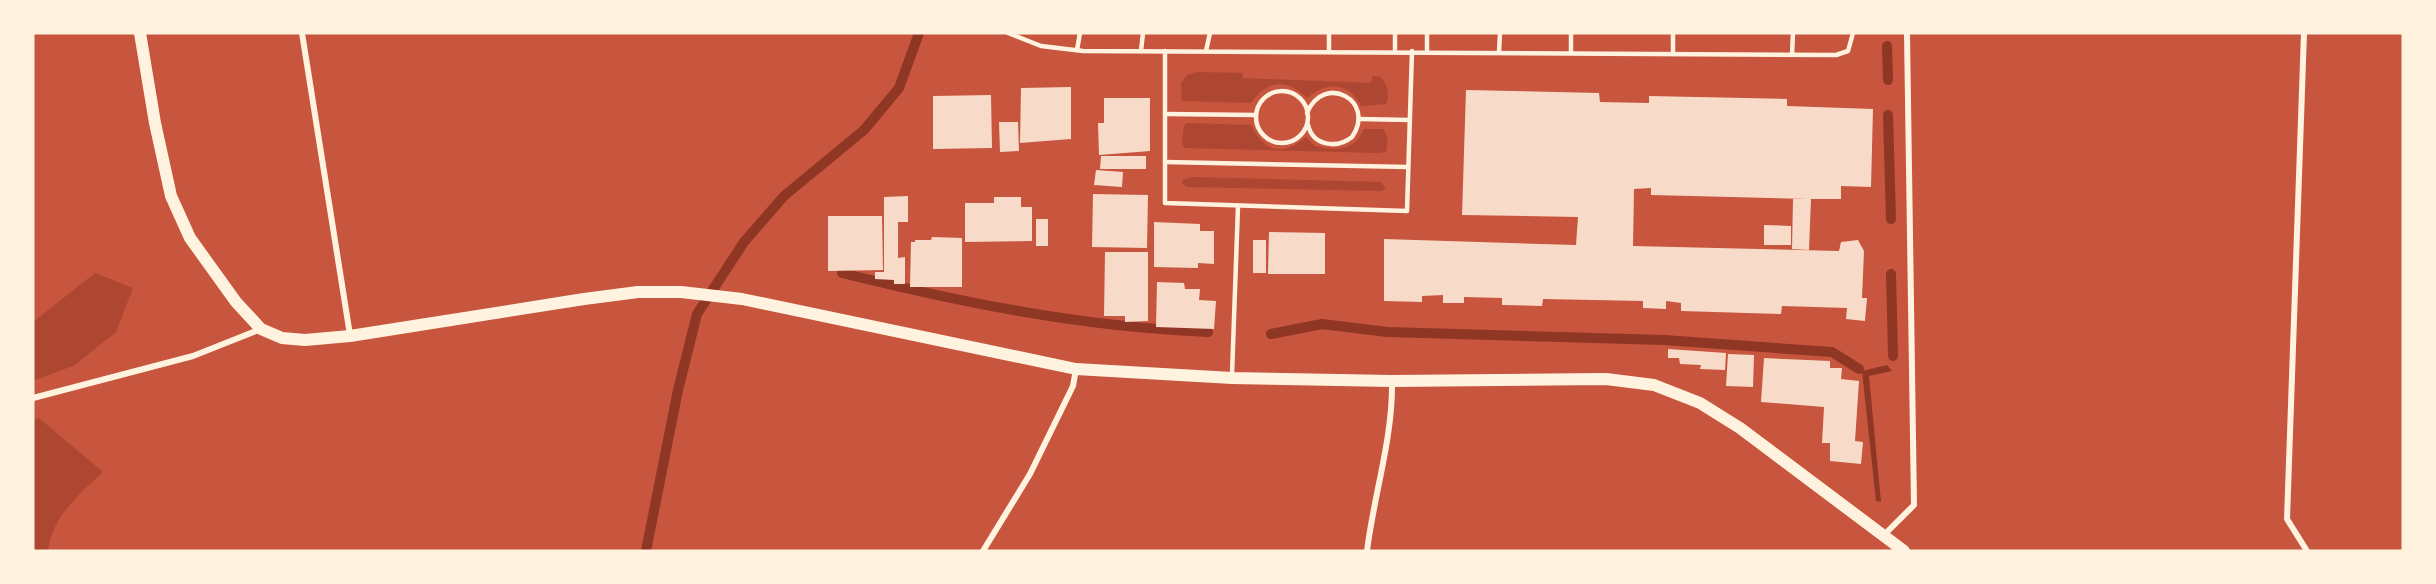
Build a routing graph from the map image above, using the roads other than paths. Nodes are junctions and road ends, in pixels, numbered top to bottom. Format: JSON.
{"nodes":[{"id":1,"x":140,"y":33,"type":"edge"},
{"id":2,"x":302,"y":33,"type":"edge"},
{"id":3,"x":1008,"y":33,"type":"edge"},
{"id":4,"x":1080,"y":33,"type":"edge"},
{"id":5,"x":1143,"y":33,"type":"edge"},
{"id":6,"x":1210,"y":33,"type":"edge"},
{"id":7,"x":1329,"y":33,"type":"edge"},
{"id":8,"x":1395,"y":33,"type":"edge"},
{"id":9,"x":1427,"y":33,"type":"edge"},
{"id":10,"x":1500,"y":33,"type":"edge"},
{"id":11,"x":1571,"y":33,"type":"edge"},
{"id":12,"x":1673,"y":33,"type":"edge"},
{"id":13,"x":1793,"y":33,"type":"edge"},
{"id":14,"x":1853,"y":33,"type":"edge"},
{"id":15,"x":1906,"y":33,"type":"edge"},
{"id":16,"x":2304,"y":33,"type":"edge"},
{"id":17,"x":1077,"y":50,"type":"junction"},
{"id":18,"x":1141,"y":51,"type":"junction"},
{"id":19,"x":1165,"y":51,"type":"junction"},
{"id":20,"x":1206,"y":51,"type":"junction"},
{"id":21,"x":1329,"y":51,"type":"junction"},
{"id":22,"x":1395,"y":51,"type":"junction"},
{"id":23,"x":1412,"y":51,"type":"junction"},
{"id":24,"x":1427,"y":52,"type":"junction"},
{"id":25,"x":1499,"y":52,"type":"junction"},
{"id":26,"x":1571,"y":52,"type":"junction"},
{"id":27,"x":1673,"y":54,"type":"junction"},
{"id":28,"x":1792,"y":55,"type":"junction"},
{"id":29,"x":1307,"y":113,"type":"junction"},
{"id":30,"x":1165,"y":114,"type":"junction"},
{"id":31,"x":1256,"y":115,"type":"junction"},
{"id":32,"x":1359,"y":118,"type":"junction"},
{"id":33,"x":1410,"y":120,"type":"junction"},
{"id":34,"x":1307,"y":123,"type":"junction"},
{"id":35,"x":1165,"y":162,"type":"junction"},
{"id":36,"x":1408,"y":167,"type":"junction"},
{"id":37,"x":1238,"y":206,"type":"junction"},
{"id":38,"x":261,"y":329,"type":"junction"},
{"id":39,"x":350,"y":336,"type":"junction"},
{"id":40,"x":1076,"y":369,"type":"junction"},
{"id":41,"x":1232,"y":378,"type":"junction"},
{"id":42,"x":1392,"y":381,"type":"junction"},
{"id":43,"x":33,"y":398,"type":"edge"},
{"id":44,"x":1884,"y":535,"type":"junction"},
{"id":45,"x":983,"y":551,"type":"edge"},
{"id":46,"x":1367,"y":551,"type":"edge"},
{"id":47,"x":1904,"y":551,"type":"edge"},
{"id":48,"x":2307,"y":551,"type":"edge"}],
"edges":[{"from":1,"to":38,"type":"main road"},
{"from":2,"to":39,"type":"street"},
{"from":3,"to":17,"type":"lane"},
{"from":4,"to":17,"type":"lane"},
{"from":5,"to":18,"type":"lane"},
{"from":6,"to":20,"type":"lane"},
{"from":7,"to":21,"type":"lane"},
{"from":8,"to":22,"type":"lane"},
{"from":9,"to":24,"type":"lane"},
{"from":10,"to":25,"type":"lane"},
{"from":11,"to":26,"type":"lane"},
{"from":12,"to":27,"type":"lane"},
{"from":13,"to":28,"type":"lane"},
{"from":14,"to":28,"type":"lane"},
{"from":15,"to":44,"type":"street"},
{"from":16,"to":48,"type":"street"},
{"from":17,"to":18,"type":"lane"},
{"from":18,"to":19,"type":"lane"},
{"from":19,"to":20,"type":"lane"},
{"from":19,"to":30,"type":"lane"},
{"from":20,"to":21,"type":"lane"},
{"from":21,"to":22,"type":"lane"},
{"from":22,"to":23,"type":"lane"},
{"from":23,"to":24,"type":"lane"},
{"from":23,"to":33,"type":"lane"},
{"from":24,"to":25,"type":"lane"},
{"from":25,"to":26,"type":"lane"},
{"from":26,"to":27,"type":"lane"},
{"from":27,"to":28,"type":"lane"},
{"from":29,"to":31,"type":"lane"},
{"from":29,"to":32,"type":"lane"},
{"from":29,"to":34,"type":"lane"},
{"from":30,"to":31,"type":"lane"},
{"from":30,"to":35,"type":"lane"},
{"from":31,"to":34,"type":"lane"},
{"from":32,"to":33,"type":"lane"},
{"from":32,"to":34,"type":"lane"},
{"from":33,"to":36,"type":"lane"},
{"from":35,"to":36,"type":"lane"},
{"from":35,"to":37,"type":"lane"},
{"from":36,"to":37,"type":"lane"},
{"from":37,"to":41,"type":"lane"},
{"from":38,"to":39,"type":"main road"},
{"from":38,"to":43,"type":"street"},
{"from":39,"to":40,"type":"main road"},
{"from":40,"to":41,"type":"main road"},
{"from":40,"to":45,"type":"street"},
{"from":41,"to":42,"type":"main road"},
{"from":42,"to":44,"type":"main road"},
{"from":42,"to":46,"type":"street"},
{"from":44,"to":47,"type":"main road"}]}
